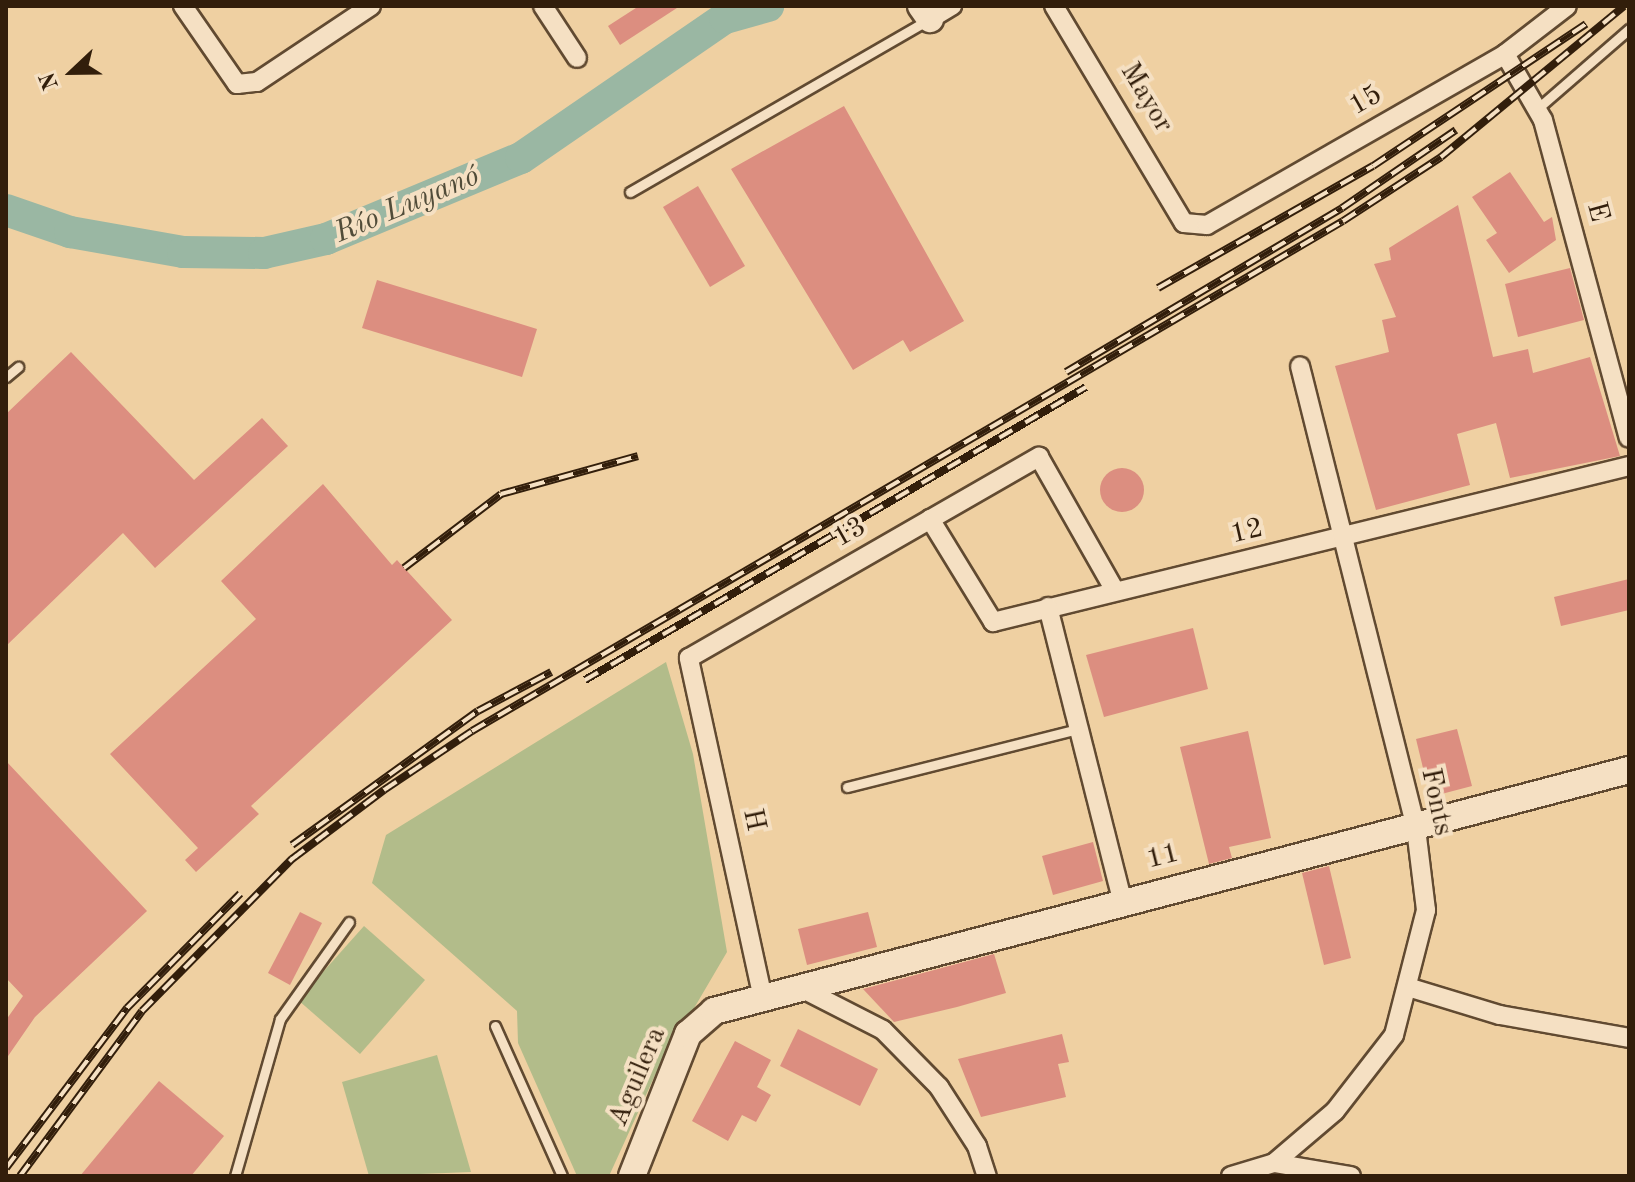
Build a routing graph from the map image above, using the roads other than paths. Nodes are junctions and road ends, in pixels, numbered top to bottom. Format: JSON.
{"nodes":[{"id":1,"x":183,"y":6,"type":"edge"},
{"id":2,"x":371,"y":6,"type":"edge"},
{"id":3,"x":543,"y":6,"type":"edge"},
{"id":4,"x":1054,"y":6,"type":"edge"},
{"id":5,"x":1567,"y":6,"type":"edge"},
{"id":6,"x":934,"y":10,"type":"edge"},
{"id":7,"x":1629,"y":29,"type":"edge"},
{"id":8,"x":1505,"y":54,"type":"junction"},
{"id":9,"x":577,"y":58,"type":"dead end"},
{"id":10,"x":1537,"y":109,"type":"junction"},
{"id":11,"x":630,"y":192,"type":"dead end"},
{"id":12,"x":1184,"y":223,"type":"joint"},
{"id":13,"x":1300,"y":366,"type":"dead end"},
{"id":14,"x":18,"y":367,"type":"dead end"},
{"id":15,"x":6,"y":377,"type":"edge"},
{"id":16,"x":1629,"y":438,"type":"edge"},
{"id":17,"x":1629,"y":466,"type":"edge"},
{"id":18,"x":930,"y":519,"type":"junction"},
{"id":19,"x":1343,"y":539,"type":"junction"},
{"id":20,"x":1115,"y":591,"type":"junction"},
{"id":21,"x":1048,"y":607,"type":"junction"},
{"id":22,"x":689,"y":658,"type":"joint"},
{"id":23,"x":1078,"y":729,"type":"junction"},
{"id":24,"x":1629,"y":770,"type":"edge"},
{"id":25,"x":847,"y":787,"type":"dead end"},
{"id":26,"x":1416,"y":828,"type":"junction"},
{"id":27,"x":1122,"y":900,"type":"junction"},
{"id":28,"x":349,"y":922,"type":"dead end"},
{"id":29,"x":799,"y":987,"type":"junction"},
{"id":30,"x":1411,"y":988,"type":"junction"},
{"id":31,"x":762,"y":994,"type":"junction"},
{"id":32,"x":714,"y":1011,"type":"joint"},
{"id":33,"x":495,"y":1026,"type":"dead end"},
{"id":34,"x":1629,"y":1038,"type":"edge"},
{"id":35,"x":1274,"y":1163,"type":"junction"},
{"id":36,"x":235,"y":1176,"type":"edge"},
{"id":37,"x":562,"y":1176,"type":"edge"},
{"id":38,"x":632,"y":1176,"type":"edge"},
{"id":39,"x":987,"y":1176,"type":"edge"},
{"id":40,"x":1231,"y":1176,"type":"edge"},
{"id":41,"x":1351,"y":1176,"type":"edge"}],
"edges":[{"from":1,"to":2,"type":"street"},
{"from":3,"to":9,"type":"street"},
{"from":4,"to":12,"type":"street","name":"Mayor"},
{"from":5,"to":8,"type":"street","name":"15"},
{"from":6,"to":11,"type":"lane"},
{"from":7,"to":10,"type":"lane"},
{"from":8,"to":10,"type":"street","name":"E"},
{"from":8,"to":12,"type":"street","name":"15"},
{"from":10,"to":16,"type":"street","name":"E"},
{"from":13,"to":19,"type":"street","name":"Fonts"},
{"from":14,"to":15,"type":"lane"},
{"from":17,"to":19,"type":"street","name":"12"},
{"from":18,"to":20,"type":"street","name":"13"},
{"from":18,"to":21,"type":"street","name":"12"},
{"from":18,"to":22,"type":"street","name":"13"},
{"from":19,"to":20,"type":"street","name":"12"},
{"from":19,"to":26,"type":"street","name":"Fonts"},
{"from":20,"to":21,"type":"street","name":"12"},
{"from":21,"to":23,"type":"street"},
{"from":22,"to":31,"type":"street","name":"H"},
{"from":23,"to":25,"type":"lane"},
{"from":23,"to":27,"type":"street"},
{"from":24,"to":26,"type":"street","name":"11"},
{"from":26,"to":27,"type":"street","name":"11"},
{"from":26,"to":30,"type":"street","name":"Fonts"},
{"from":27,"to":29,"type":"street","name":"11"},
{"from":28,"to":36,"type":"lane"},
{"from":29,"to":31,"type":"street","name":"11"},
{"from":29,"to":39,"type":"street"},
{"from":30,"to":34,"type":"street"},
{"from":30,"to":35,"type":"street","name":"Fonts"},
{"from":31,"to":32,"type":"street","name":"11"},
{"from":32,"to":38,"type":"street","name":"Aguilera"},
{"from":33,"to":37,"type":"lane"},
{"from":35,"to":40,"type":"street","name":"Fonts"},
{"from":35,"to":41,"type":"street"}]}
